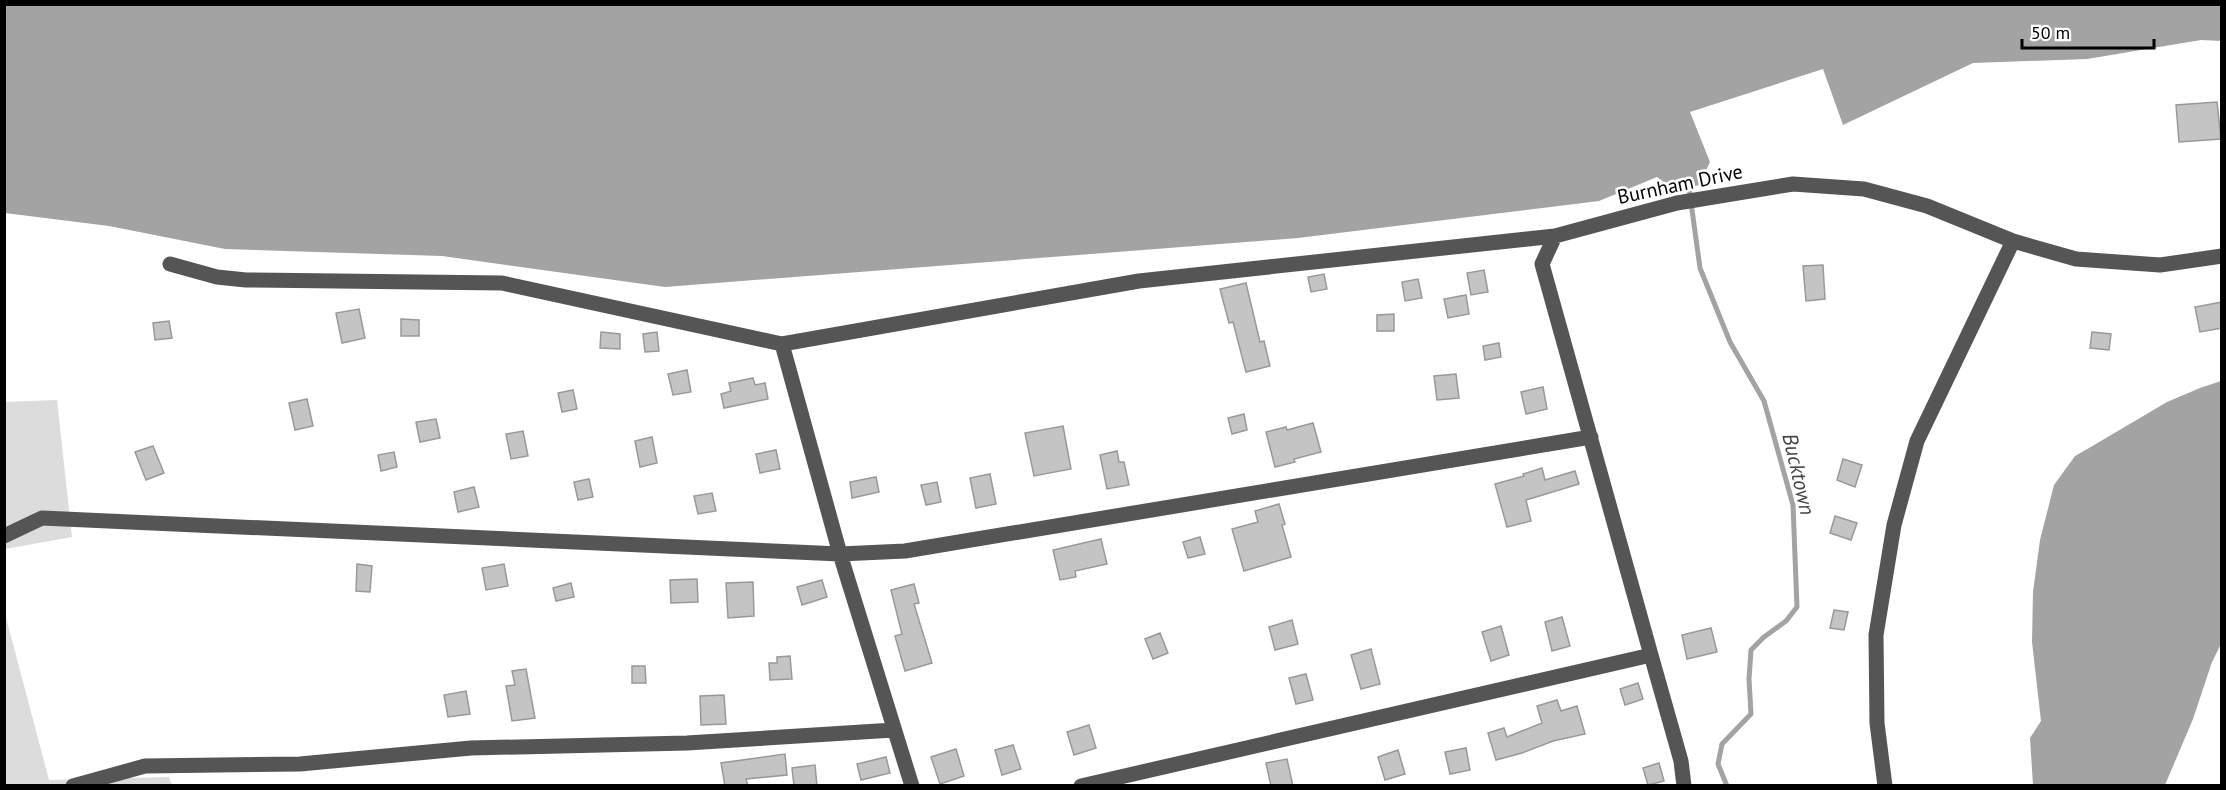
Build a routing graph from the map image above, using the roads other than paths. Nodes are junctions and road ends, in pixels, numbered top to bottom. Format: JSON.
{"nodes":[{"id":1,"x":1555,"y":236,"type":"junction"},
{"id":2,"x":2013,"y":241,"type":"junction"},
{"id":3,"x":2222,"y":256,"type":"edge"},
{"id":4,"x":170,"y":264,"type":"dead end"},
{"id":5,"x":782,"y":344,"type":"junction"},
{"id":6,"x":1591,"y":437,"type":"junction"},
{"id":7,"x":4,"y":536,"type":"edge"},
{"id":8,"x":840,"y":554,"type":"junction"},
{"id":9,"x":1651,"y":656,"type":"junction"},
{"id":10,"x":894,"y":730,"type":"junction"},
{"id":11,"x":73,"y":786,"type":"edge"},
{"id":12,"x":912,"y":786,"type":"edge"},
{"id":13,"x":1081,"y":786,"type":"edge"},
{"id":14,"x":1684,"y":786,"type":"edge"},
{"id":15,"x":1885,"y":786,"type":"edge"}],
"edges":[{"from":1,"to":2,"type":"street","name":"Burnham Drive"},
{"from":1,"to":5,"type":"street","name":"Burnham Drive"},
{"from":1,"to":6,"type":"street"},
{"from":2,"to":3,"type":"street","name":"Burnham Drive"},
{"from":2,"to":15,"type":"street"},
{"from":4,"to":5,"type":"street"},
{"from":5,"to":8,"type":"street"},
{"from":6,"to":8,"type":"street"},
{"from":6,"to":9,"type":"street"},
{"from":7,"to":8,"type":"street"},
{"from":8,"to":10,"type":"street"},
{"from":9,"to":13,"type":"street"},
{"from":9,"to":14,"type":"street"},
{"from":10,"to":11,"type":"street"},
{"from":10,"to":12,"type":"street"}]}
